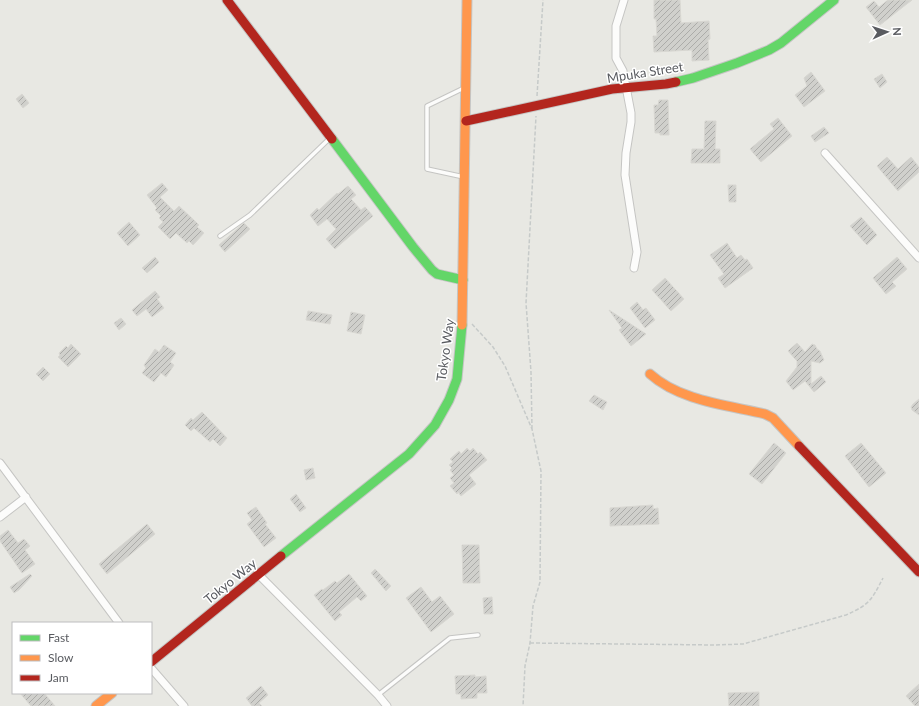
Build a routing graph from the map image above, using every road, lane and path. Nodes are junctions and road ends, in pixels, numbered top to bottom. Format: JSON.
{"nodes":[{"id":1,"x":227,"y":0,"type":"edge"},
{"id":2,"x":467,"y":0,"type":"edge"},
{"id":3,"x":543,"y":0,"type":"edge"},
{"id":4,"x":624,"y":0,"type":"edge"},
{"id":5,"x":834,"y":0,"type":"edge"},
{"id":6,"x":465,"y":87,"type":"junction"},
{"id":7,"x":625,"y":88,"type":"junction"},
{"id":8,"x":537,"y":106,"type":"junction"},
{"id":9,"x":466,"y":121,"type":"junction"},
{"id":10,"x":331,"y":137,"type":"junction"},
{"id":11,"x":825,"y":153,"type":"dead end"},
{"id":12,"x":465,"y":177,"type":"junction"},
{"id":13,"x":220,"y":236,"type":"dead end"},
{"id":14,"x":919,"y":258,"type":"edge"},
{"id":15,"x":634,"y":268,"type":"dead end"},
{"id":16,"x":463,"y":280,"type":"junction"},
{"id":17,"x":463,"y":316,"type":"junction"},
{"id":18,"x":650,"y":374,"type":"dead end"},
{"id":19,"x":532,"y":429,"type":"junction"},
{"id":20,"x":0,"y":463,"type":"edge"},
{"id":21,"x":26,"y":497,"type":"junction"},
{"id":22,"x":0,"y":517,"type":"edge"},
{"id":23,"x":919,"y":572,"type":"edge"},
{"id":24,"x":258,"y":574,"type":"junction"},
{"id":25,"x":884,"y":578,"type":"dead end"},
{"id":26,"x":118,"y":622,"type":"edge"},
{"id":27,"x":478,"y":635,"type":"dead end"},
{"id":28,"x":530,"y":643,"type":"junction"},
{"id":29,"x":152,"y":661,"type":"edge"},
{"id":30,"x":152,"y":669,"type":"edge"},
{"id":31,"x":111,"y":694,"type":"edge"},
{"id":32,"x":378,"y":695,"type":"junction"},
{"id":33,"x":96,"y":706,"type":"edge"},
{"id":34,"x":184,"y":706,"type":"edge"},
{"id":35,"x":387,"y":706,"type":"edge"},
{"id":36,"x":523,"y":706,"type":"edge"}],
"edges":[{"from":1,"to":10,"type":"street"},
{"from":2,"to":6,"type":"street","name":"Tokyo Way"},
{"from":3,"to":8,"type":"path"},
{"from":4,"to":7,"type":"street"},
{"from":5,"to":7,"type":"street","name":"Mpuka Street"},
{"from":6,"to":9,"type":"street","name":"Tokyo Way"},
{"from":6,"to":12,"type":"lane"},
{"from":7,"to":8,"type":"street","name":"Mpuka Street"},
{"from":7,"to":15,"type":"street"},
{"from":8,"to":9,"type":"street","name":"Mpuka Street"},
{"from":8,"to":19,"type":"path"},
{"from":9,"to":12,"type":"street","name":"Tokyo Way"},
{"from":10,"to":13,"type":"lane"},
{"from":10,"to":16,"type":"street"},
{"from":11,"to":14,"type":"street"},
{"from":12,"to":16,"type":"street","name":"Tokyo Way"},
{"from":16,"to":17,"type":"street","name":"Tokyo Way"},
{"from":17,"to":19,"type":"path"},
{"from":17,"to":24,"type":"street","name":"Tokyo Way"},
{"from":18,"to":23,"type":"street"},
{"from":19,"to":28,"type":"path"},
{"from":20,"to":21,"type":"street"},
{"from":21,"to":22,"type":"street"},
{"from":21,"to":26,"type":"street"},
{"from":24,"to":29,"type":"street","name":"Tokyo Way"},
{"from":24,"to":32,"type":"street"},
{"from":25,"to":28,"type":"path"},
{"from":27,"to":32,"type":"lane"},
{"from":28,"to":36,"type":"path"},
{"from":30,"to":34,"type":"street"},
{"from":31,"to":33,"type":"street"},
{"from":32,"to":35,"type":"street"}]}
